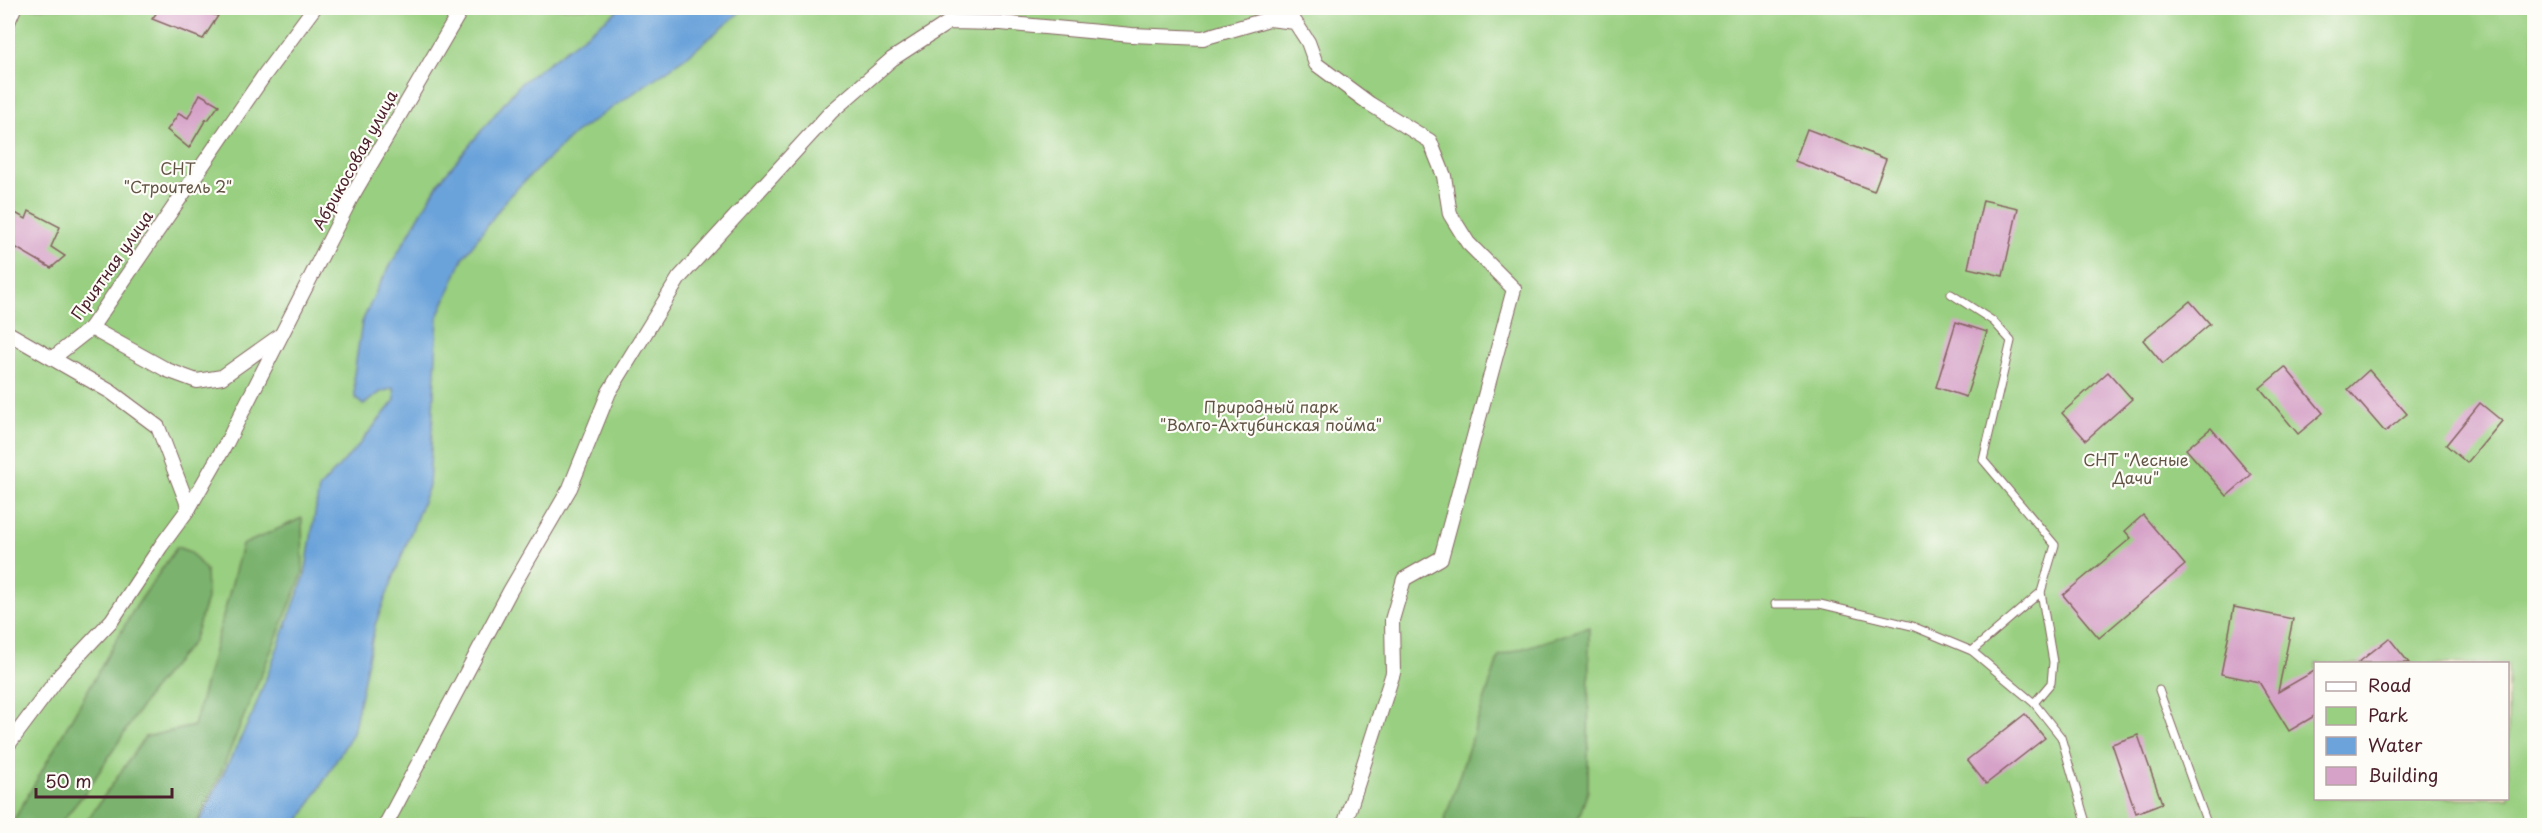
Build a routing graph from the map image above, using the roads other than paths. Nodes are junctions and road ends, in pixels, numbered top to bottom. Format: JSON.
{"nodes":[{"id":1,"x":14,"y":8,"type":"edge"},
{"id":2,"x":314,"y":8,"type":"edge"},
{"id":3,"x":462,"y":8,"type":"edge"},
{"id":4,"x":8,"y":22,"type":"edge"},
{"id":5,"x":1951,"y":294,"type":"dead end"},
{"id":6,"x":91,"y":328,"type":"junction"},
{"id":7,"x":285,"y":332,"type":"junction"},
{"id":8,"x":8,"y":333,"type":"edge"},
{"id":9,"x":53,"y":358,"type":"junction"},
{"id":10,"x":189,"y":508,"type":"junction"},
{"id":11,"x":2041,"y":592,"type":"junction"},
{"id":12,"x":1775,"y":604,"type":"dead end"},
{"id":13,"x":1972,"y":651,"type":"junction"},
{"id":14,"x":2159,"y":690,"type":"dead end"},
{"id":15,"x":2034,"y":703,"type":"junction"},
{"id":16,"x":8,"y":745,"type":"edge"},
{"id":17,"x":385,"y":825,"type":"edge"},
{"id":18,"x":1344,"y":825,"type":"edge"},
{"id":19,"x":2087,"y":825,"type":"edge"},
{"id":20,"x":2208,"y":825,"type":"edge"}],
"edges":[{"from":1,"to":4,"type":"street"},
{"from":2,"to":6,"type":"street","name":"Приятная улица"},
{"from":3,"to":7,"type":"street","name":"Абрикосовая улица"},
{"from":5,"to":11,"type":"lane"},
{"from":6,"to":7,"type":"street"},
{"from":6,"to":9,"type":"street","name":"Приятная улица"},
{"from":7,"to":10,"type":"street","name":"Абрикосовая улица"},
{"from":8,"to":9,"type":"street"},
{"from":9,"to":10,"type":"street"},
{"from":10,"to":16,"type":"street","name":"Абрикосовая улица"},
{"from":11,"to":13,"type":"lane"},
{"from":11,"to":15,"type":"lane"},
{"from":12,"to":13,"type":"lane"},
{"from":13,"to":15,"type":"lane"},
{"from":14,"to":20,"type":"lane"},
{"from":15,"to":19,"type":"lane"},
{"from":17,"to":18,"type":"street"}]}
